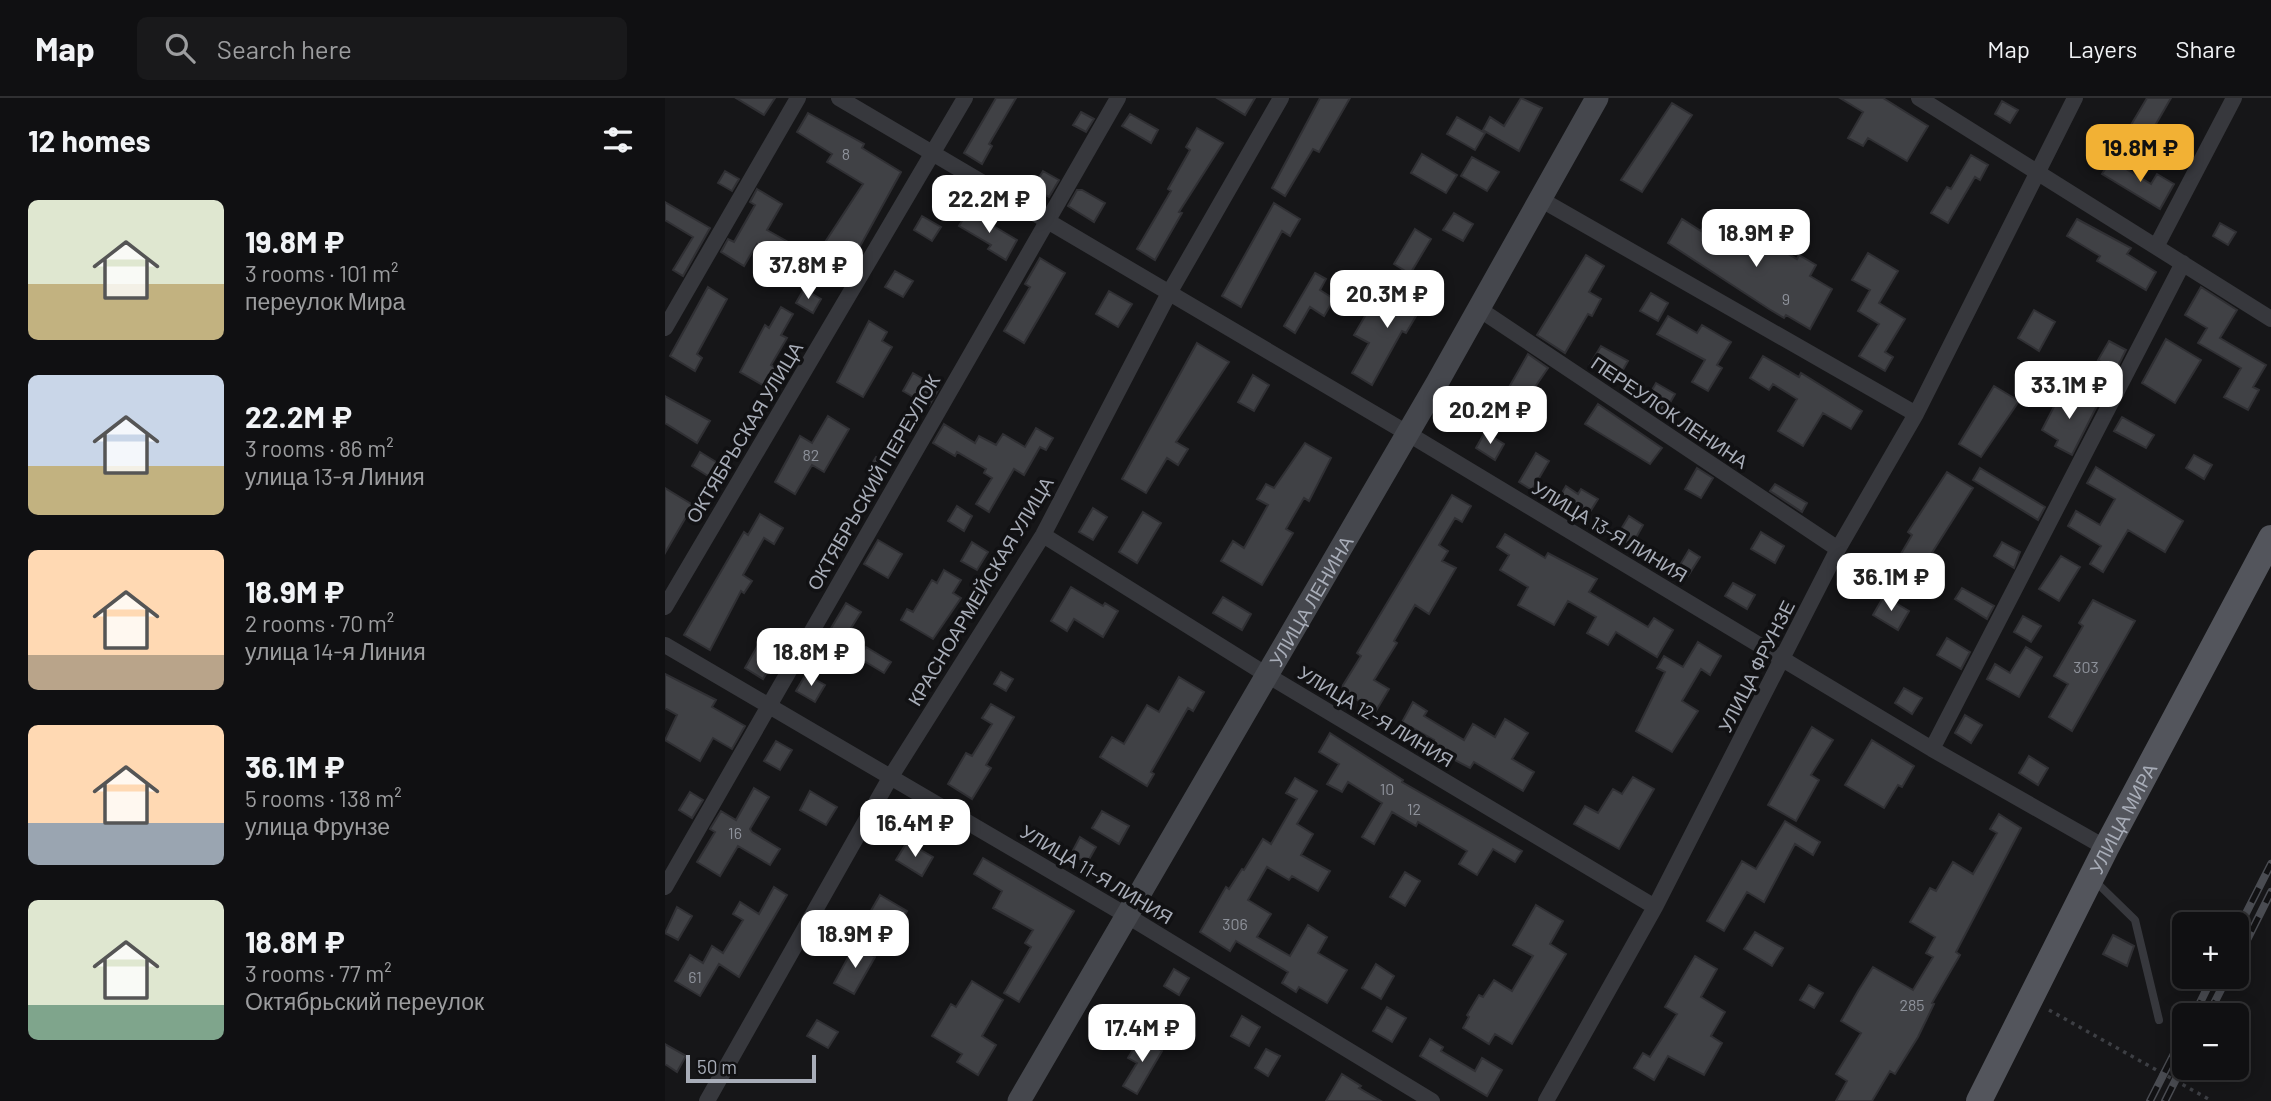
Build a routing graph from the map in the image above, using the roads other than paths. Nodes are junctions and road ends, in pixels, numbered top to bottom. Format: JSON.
{"nodes":[{"id":1,"x":798,"y":98,"type":"edge"},
{"id":2,"x":839,"y":98,"type":"edge"},
{"id":3,"x":965,"y":98,"type":"edge"},
{"id":4,"x":1118,"y":98,"type":"edge"},
{"id":5,"x":1281,"y":98,"type":"edge"},
{"id":6,"x":1598,"y":98,"type":"edge"},
{"id":7,"x":1919,"y":98,"type":"edge"},
{"id":8,"x":2075,"y":98,"type":"edge"},
{"id":9,"x":2234,"y":98,"type":"edge"},
{"id":10,"x":933,"y":154,"type":"junction"},
{"id":11,"x":2036,"y":173,"type":"junction"},
{"id":12,"x":1540,"y":199,"type":"junction"},
{"id":13,"x":1045,"y":221,"type":"junction"},
{"id":14,"x":2157,"y":245,"type":"junction"},
{"id":15,"x":2183,"y":263,"type":"junction"},
{"id":16,"x":1168,"y":295,"type":"junction"},
{"id":17,"x":1479,"y":309,"type":"junction"},
{"id":18,"x":2271,"y":319,"type":"edge"},
{"id":19,"x":665,"y":328,"type":"edge"},
{"id":20,"x":1916,"y":414,"type":"junction"},
{"id":21,"x":1407,"y":433,"type":"junction"},
{"id":22,"x":1043,"y":535,"type":"junction"},
{"id":23,"x":2271,"y":538,"type":"edge"},
{"id":24,"x":1838,"y":549,"type":"junction"},
{"id":25,"x":665,"y":607,"type":"edge"},
{"id":26,"x":665,"y":645,"type":"edge"},
{"id":27,"x":1783,"y":660,"type":"junction"},
{"id":28,"x":1267,"y":675,"type":"junction"},
{"id":29,"x":769,"y":706,"type":"junction"},
{"id":30,"x":1932,"y":749,"type":"junction"},
{"id":31,"x":890,"y":778,"type":"junction"},
{"id":32,"x":2106,"y":848,"type":"junction"},
{"id":33,"x":2092,"y":878,"type":"junction"},
{"id":34,"x":665,"y":887,"type":"edge"},
{"id":35,"x":1655,"y":907,"type":"junction"},
{"id":36,"x":1126,"y":915,"type":"junction"},
{"id":37,"x":2159,"y":1020,"type":"dead end"},
{"id":38,"x":707,"y":1101,"type":"edge"},
{"id":39,"x":1019,"y":1101,"type":"edge"},
{"id":40,"x":1432,"y":1101,"type":"edge"},
{"id":41,"x":1546,"y":1101,"type":"edge"},
{"id":42,"x":1979,"y":1101,"type":"edge"}],
"edges":[{"from":1,"to":19,"type":"street"},
{"from":2,"to":10,"type":"street","name":"УЛИЦА 13-Я ЛИНИЯ"},
{"from":3,"to":10,"type":"street","name":"ОКТЯБРЬСКАЯ УЛИЦА"},
{"from":4,"to":13,"type":"street","name":"ОКТЯБРЬСКИЙ ПЕРЕУЛОК"},
{"from":5,"to":16,"type":"street","name":"КРАСНОАРМЕЙСКАЯ УЛИЦА"},
{"from":6,"to":12,"type":"main road","name":"УЛИЦА ЛЕНИНА"},
{"from":7,"to":11,"type":"street"},
{"from":8,"to":11,"type":"street","name":"УЛИЦА ФРУНЗЕ"},
{"from":9,"to":14,"type":"street"},
{"from":10,"to":13,"type":"street","name":"УЛИЦА 13-Я ЛИНИЯ"},
{"from":10,"to":25,"type":"street","name":"ОКТЯБРЬСКАЯ УЛИЦА"},
{"from":11,"to":14,"type":"street"},
{"from":11,"to":20,"type":"street","name":"УЛИЦА ФРУНЗЕ"},
{"from":12,"to":17,"type":"main road","name":"УЛИЦА ЛЕНИНА"},
{"from":12,"to":20,"type":"street"},
{"from":13,"to":16,"type":"street","name":"УЛИЦА 13-Я ЛИНИЯ"},
{"from":13,"to":29,"type":"street","name":"ОКТЯБРЬСКИЙ ПЕРЕУЛОК"},
{"from":14,"to":15,"type":"street"},
{"from":15,"to":18,"type":"street"},
{"from":15,"to":30,"type":"street"},
{"from":16,"to":21,"type":"street","name":"УЛИЦА 13-Я ЛИНИЯ"},
{"from":16,"to":22,"type":"street","name":"КРАСНОАРМЕЙСКАЯ УЛИЦА"},
{"from":17,"to":21,"type":"main road","name":"УЛИЦА ЛЕНИНА"},
{"from":17,"to":24,"type":"street","name":"ПЕРЕУЛОК ЛЕНИНА"},
{"from":20,"to":24,"type":"street","name":"УЛИЦА ФРУНЗЕ"},
{"from":21,"to":27,"type":"street","name":"УЛИЦА 13-Я ЛИНИЯ"},
{"from":21,"to":28,"type":"main road","name":"УЛИЦА ЛЕНИНА"},
{"from":22,"to":28,"type":"street","name":"УЛИЦА 12-Я ЛИНИЯ"},
{"from":22,"to":31,"type":"street","name":"КРАСНОАРМЕЙСКАЯ УЛИЦА"},
{"from":23,"to":32,"type":"main road","name":"УЛИЦА МИРА"},
{"from":24,"to":27,"type":"street","name":"УЛИЦА ФРУНЗЕ"},
{"from":26,"to":29,"type":"street","name":"УЛИЦА 11-Я ЛИНИЯ"},
{"from":27,"to":30,"type":"street","name":"УЛИЦА 13-Я ЛИНИЯ"},
{"from":27,"to":35,"type":"street","name":"УЛИЦА ФРУНЗЕ"},
{"from":28,"to":35,"type":"street","name":"УЛИЦА 12-Я ЛИНИЯ"},
{"from":28,"to":36,"type":"main road","name":"УЛИЦА ЛЕНИНА"},
{"from":29,"to":31,"type":"street","name":"УЛИЦА 11-Я ЛИНИЯ"},
{"from":29,"to":34,"type":"street","name":"ОКТЯБРЬСКИЙ ПЕРЕУЛОК"},
{"from":30,"to":32,"type":"street","name":"УЛИЦА 13-Я ЛИНИЯ"},
{"from":31,"to":36,"type":"street","name":"УЛИЦА 11-Я ЛИНИЯ"},
{"from":31,"to":38,"type":"street","name":"КРАСНОАРМЕЙСКАЯ УЛИЦА"},
{"from":32,"to":33,"type":"main road","name":"УЛИЦА МИРА"},
{"from":33,"to":37,"type":"lane"},
{"from":33,"to":42,"type":"main road","name":"УЛИЦА МИРА"},
{"from":35,"to":41,"type":"street","name":"УЛИЦА ФРУНЗЕ"},
{"from":36,"to":39,"type":"main road","name":"УЛИЦА ЛЕНИНА"},
{"from":36,"to":40,"type":"street","name":"УЛИЦА 11-Я ЛИНИЯ"}]}
